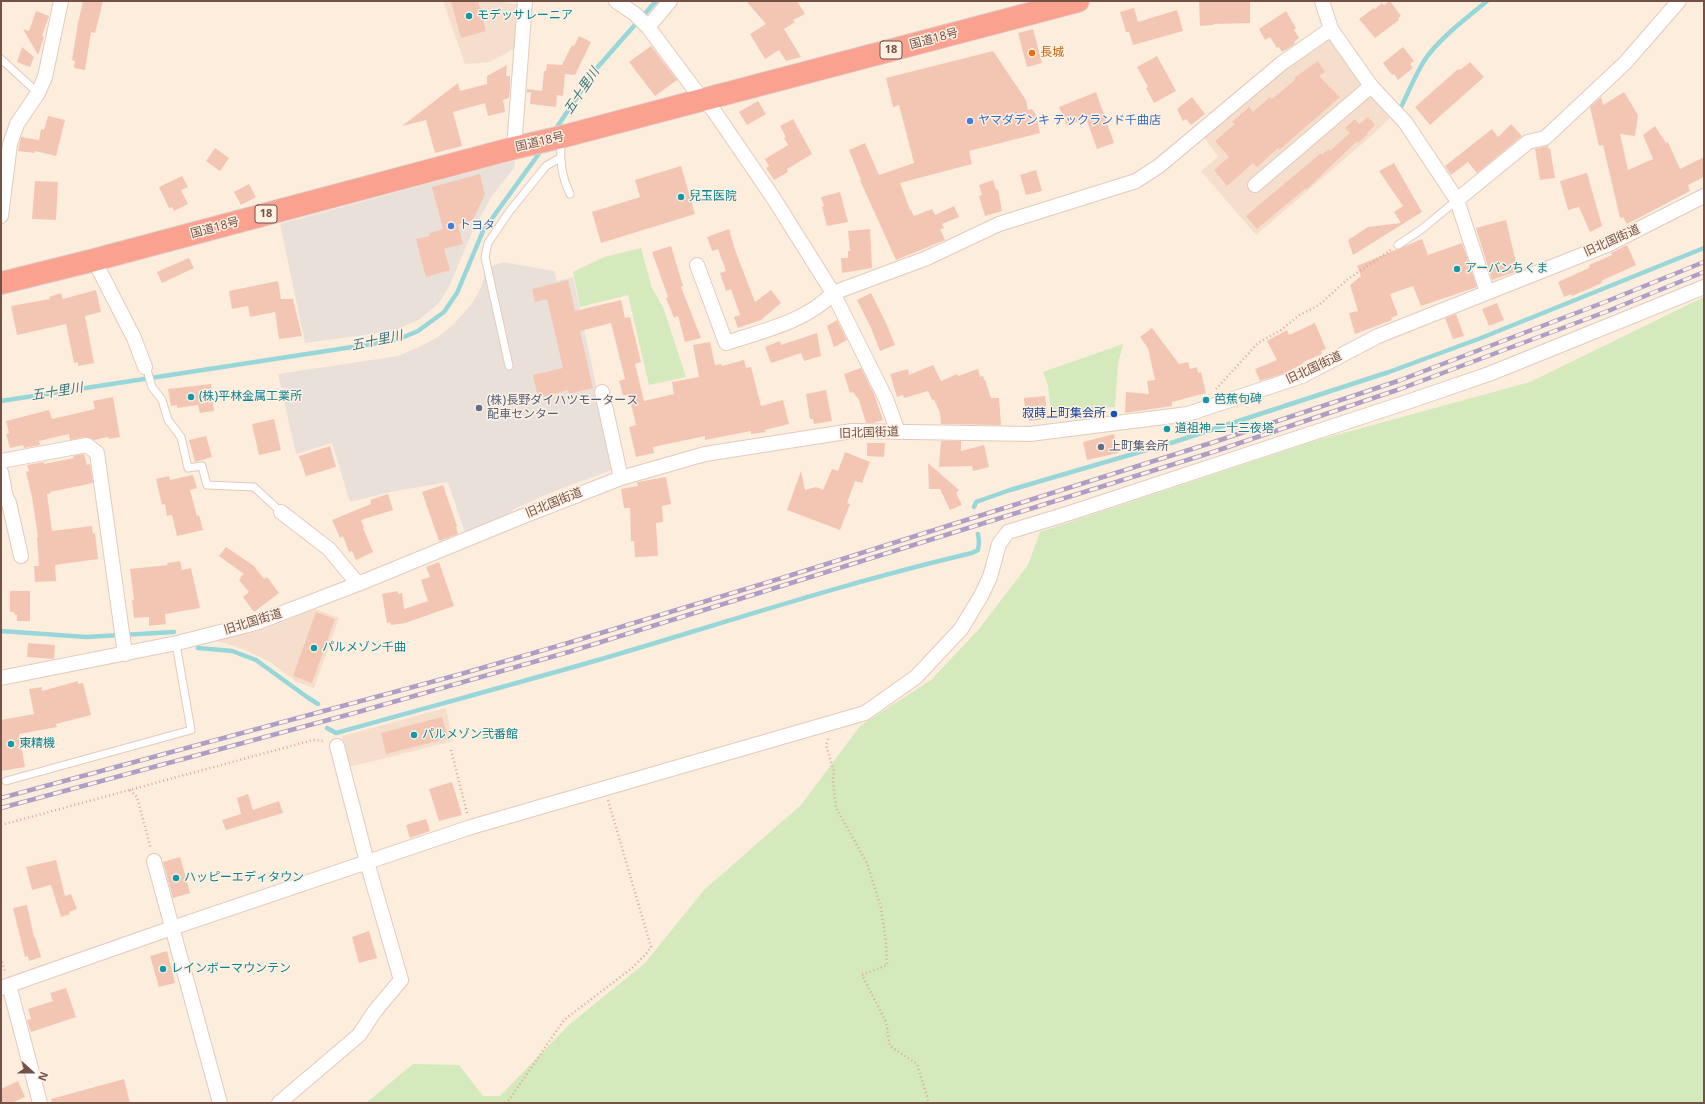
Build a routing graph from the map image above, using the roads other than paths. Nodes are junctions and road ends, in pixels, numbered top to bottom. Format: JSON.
{"nodes":[{"id":1,"x":61,"y":1,"type":"edge"},
{"id":2,"x":525,"y":1,"type":"edge"},
{"id":3,"x":616,"y":1,"type":"edge"},
{"id":4,"x":670,"y":1,"type":"edge"},
{"id":5,"x":1078,"y":1,"type":"edge"},
{"id":6,"x":1322,"y":1,"type":"edge"},
{"id":7,"x":1679,"y":1,"type":"edge"},
{"id":8,"x":642,"y":22,"type":"junction"},
{"id":9,"x":1331,"y":29,"type":"junction"},
{"id":10,"x":1,"y":59,"type":"edge"},
{"id":11,"x":1371,"y":86,"type":"junction"},
{"id":12,"x":38,"y":93,"type":"junction"},
{"id":13,"x":704,"y":99,"type":"junction"},
{"id":14,"x":523,"y":146,"type":"junction"},
{"id":15,"x":561,"y":148,"type":"junction"},
{"id":16,"x":1255,"y":185,"type":"dead end"},
{"id":17,"x":570,"y":194,"type":"dead end"},
{"id":18,"x":1704,"y":196,"type":"edge"},
{"id":19,"x":1457,"y":200,"type":"junction"},
{"id":20,"x":1,"y":216,"type":"edge"},
{"id":21,"x":1398,"y":245,"type":"road end"},
{"id":22,"x":94,"y":260,"type":"junction"},
{"id":23,"x":697,"y":265,"type":"dead end"},
{"id":24,"x":1,"y":283,"type":"edge"},
{"id":25,"x":1704,"y":287,"type":"edge"},
{"id":26,"x":1487,"y":292,"type":"junction"},
{"id":27,"x":833,"y":293,"type":"junction"},
{"id":28,"x":509,"y":366,"type":"dead end"},
{"id":29,"x":146,"y":368,"type":"joint"},
{"id":30,"x":602,"y":392,"type":"dead end"},
{"id":31,"x":898,"y":432,"type":"junction"},
{"id":32,"x":1,"y":461,"type":"edge"},
{"id":33,"x":1,"y":472,"type":"edge"},
{"id":34,"x":621,"y":478,"type":"junction"},
{"id":35,"x":4,"y":498,"type":"edge"},
{"id":36,"x":282,"y":512,"type":"joint"},
{"id":37,"x":21,"y":556,"type":"dead end"},
{"id":38,"x":358,"y":584,"type":"junction"},
{"id":39,"x":123,"y":641,"type":"junction"},
{"id":40,"x":176,"y":644,"type":"junction"},
{"id":41,"x":1,"y":678,"type":"edge"},
{"id":42,"x":337,"y":746,"type":"road end"},
{"id":43,"x":6,"y":781,"type":"dead end"},
{"id":44,"x":154,"y":861,"type":"road end"},
{"id":45,"x":367,"y":862,"type":"junction"},
{"id":46,"x":172,"y":928,"type":"junction"},
{"id":47,"x":5,"y":987,"type":"edge"},
{"id":48,"x":40,"y":1103,"type":"edge"},
{"id":49,"x":220,"y":1103,"type":"edge"},
{"id":50,"x":279,"y":1103,"type":"edge"}],
"edges":[{"from":1,"to":12,"type":"street"},
{"from":2,"to":14,"type":"street"},
{"from":3,"to":8,"type":"street"},
{"from":4,"to":8,"type":"street"},
{"from":5,"to":13,"type":"highway","name":"国道18号","number":"18"},
{"from":6,"to":9,"type":"street"},
{"from":7,"to":19,"type":"street"},
{"from":8,"to":13,"type":"street"},
{"from":9,"to":11,"type":"street"},
{"from":9,"to":27,"type":"street"},
{"from":10,"to":12,"type":"lane"},
{"from":11,"to":16,"type":"street"},
{"from":11,"to":19,"type":"street"},
{"from":12,"to":20,"type":"street"},
{"from":13,"to":15,"type":"highway","name":"国道18号","number":"18"},
{"from":13,"to":27,"type":"street"},
{"from":14,"to":15,"type":"highway","name":"国道18号","number":"18"},
{"from":14,"to":22,"type":"highway","name":"国道18号","number":"18"},
{"from":15,"to":17,"type":"lane"},
{"from":15,"to":28,"type":"lane"},
{"from":18,"to":26,"type":"street","name":"旧北国街道"},
{"from":19,"to":21,"type":"lane"},
{"from":19,"to":26,"type":"street"},
{"from":22,"to":24,"type":"highway","name":"国道18号","number":"18"},
{"from":22,"to":29,"type":"street"},
{"from":23,"to":27,"type":"street"},
{"from":25,"to":45,"type":"street"},
{"from":26,"to":31,"type":"street","name":"旧北国街道"},
{"from":27,"to":31,"type":"street"},
{"from":29,"to":36,"type":"lane"},
{"from":30,"to":34,"type":"street"},
{"from":31,"to":34,"type":"street","name":"旧北国街道"},
{"from":32,"to":39,"type":"street"},
{"from":33,"to":35,"type":"street"},
{"from":34,"to":38,"type":"street","name":"旧北国街道"},
{"from":35,"to":37,"type":"street"},
{"from":36,"to":38,"type":"street"},
{"from":38,"to":40,"type":"street","name":"旧北国街道"},
{"from":39,"to":40,"type":"street","name":"旧北国街道"},
{"from":39,"to":41,"type":"street","name":"旧北国街道"},
{"from":40,"to":43,"type":"lane"},
{"from":42,"to":45,"type":"street"},
{"from":44,"to":46,"type":"street"},
{"from":45,"to":46,"type":"street"},
{"from":45,"to":50,"type":"street"},
{"from":46,"to":47,"type":"street"},
{"from":46,"to":49,"type":"street"},
{"from":47,"to":48,"type":"street"}]}
